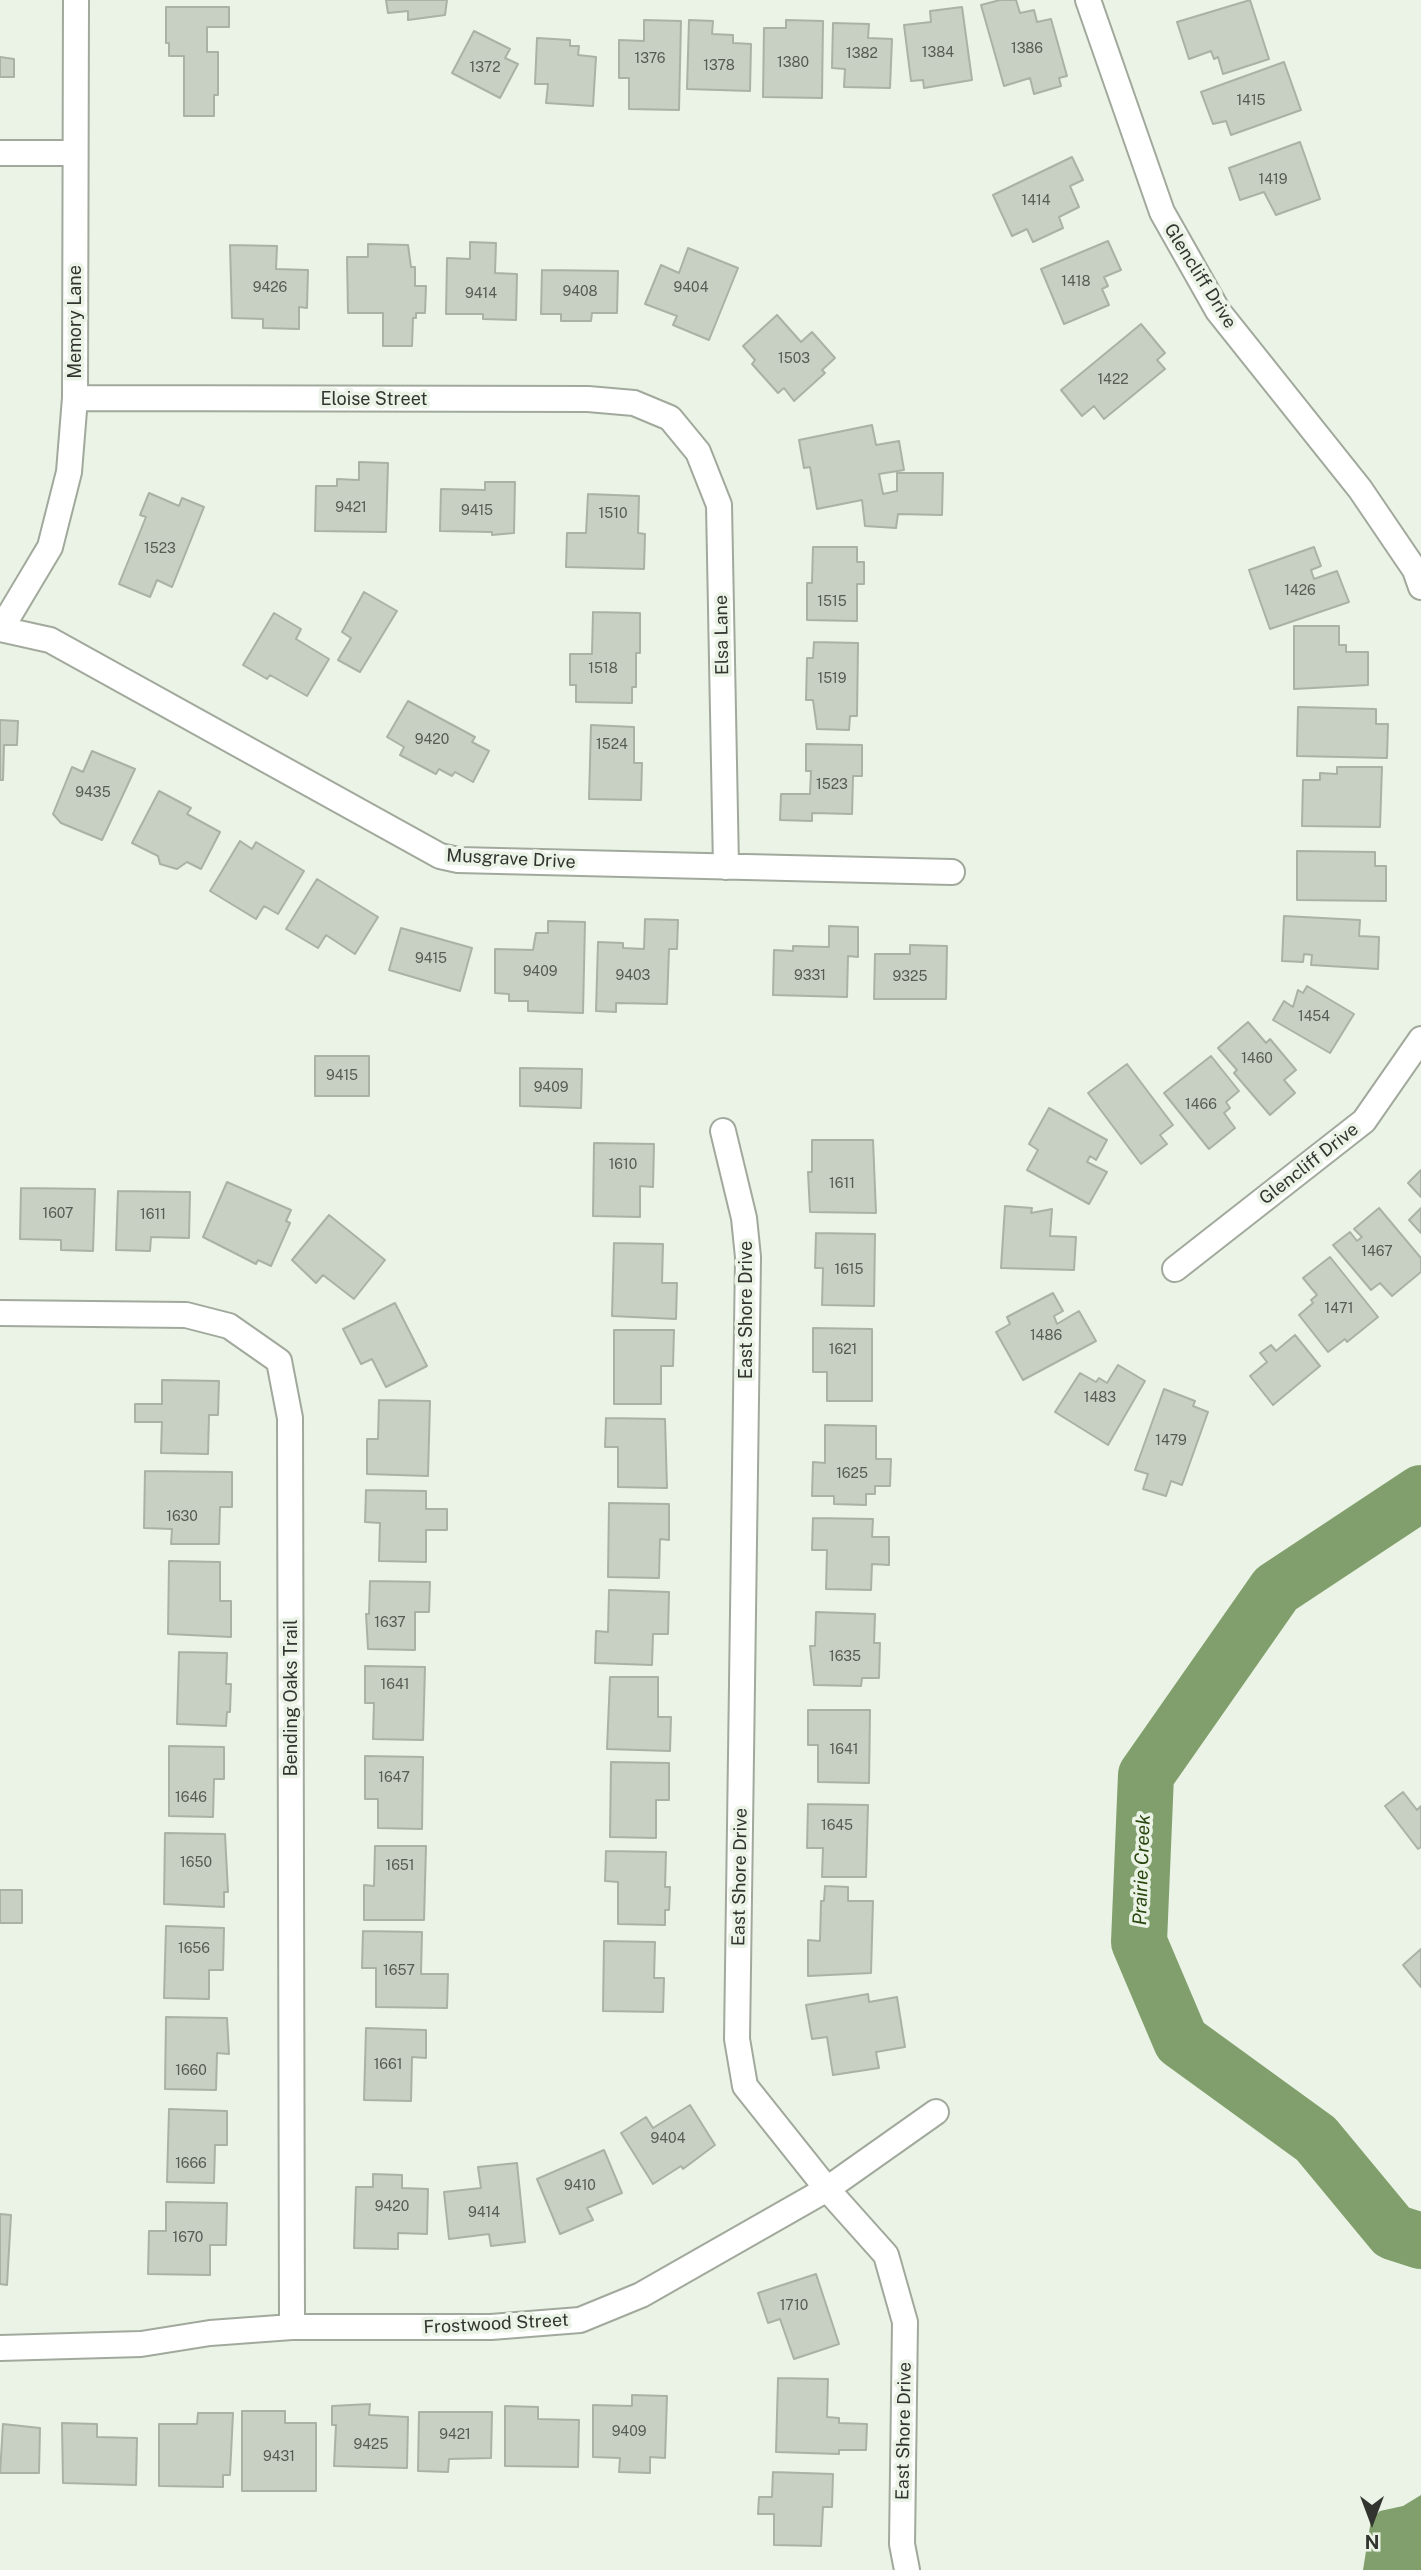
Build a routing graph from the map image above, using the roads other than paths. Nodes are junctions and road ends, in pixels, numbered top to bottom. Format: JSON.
{"nodes":[{"id":1,"x":76,"y":0,"type":"edge"},
{"id":2,"x":1088,"y":0,"type":"edge"},
{"id":3,"x":0,"y":153,"type":"edge"},
{"id":4,"x":75,"y":153,"type":"junction"},
{"id":5,"x":75,"y":398,"type":"junction"},
{"id":6,"x":670,"y":418,"type":"joint"},
{"id":7,"x":1421,"y":587,"type":"edge"},
{"id":8,"x":1,"y":629,"type":"edge"},
{"id":9,"x":726,"y":867,"type":"junction"},
{"id":10,"x":952,"y":872,"type":"dead end"},
{"id":11,"x":1421,"y":1039,"type":"edge"},
{"id":12,"x":723,"y":1131,"type":"dead end"},
{"id":13,"x":1175,"y":1269,"type":"dead end"},
{"id":14,"x":0,"y":1313,"type":"edge"},
{"id":15,"x":936,"y":2112,"type":"dead end"},
{"id":16,"x":827,"y":2189,"type":"junction"},
{"id":17,"x":292,"y":2327,"type":"junction"},
{"id":18,"x":0,"y":2348,"type":"edge"},
{"id":19,"x":907,"y":2570,"type":"edge"}],
"edges":[{"from":1,"to":4,"type":"street","name":"Memory Lane"},
{"from":2,"to":7,"type":"street","name":"Glencliff Drive"},
{"from":3,"to":4,"type":"street"},
{"from":4,"to":5,"type":"street","name":"Memory Lane"},
{"from":5,"to":6,"type":"street","name":"Eloise Street"},
{"from":5,"to":8,"type":"street","name":"Memory Lane"},
{"from":6,"to":9,"type":"street","name":"Elsa Lane"},
{"from":8,"to":9,"type":"street","name":"Musgrave Drive"},
{"from":9,"to":10,"type":"street","name":"Musgrave Drive"},
{"from":11,"to":13,"type":"street","name":"Glencliff Drive"},
{"from":12,"to":16,"type":"street","name":"East Shore Drive"},
{"from":14,"to":17,"type":"street","name":"Bending Oaks Trail"},
{"from":15,"to":16,"type":"street","name":"Frostwood Street"},
{"from":16,"to":17,"type":"street","name":"Frostwood Street"},
{"from":16,"to":19,"type":"street","name":"East Shore Drive"},
{"from":17,"to":18,"type":"street","name":"Frostwood Street"}]}
